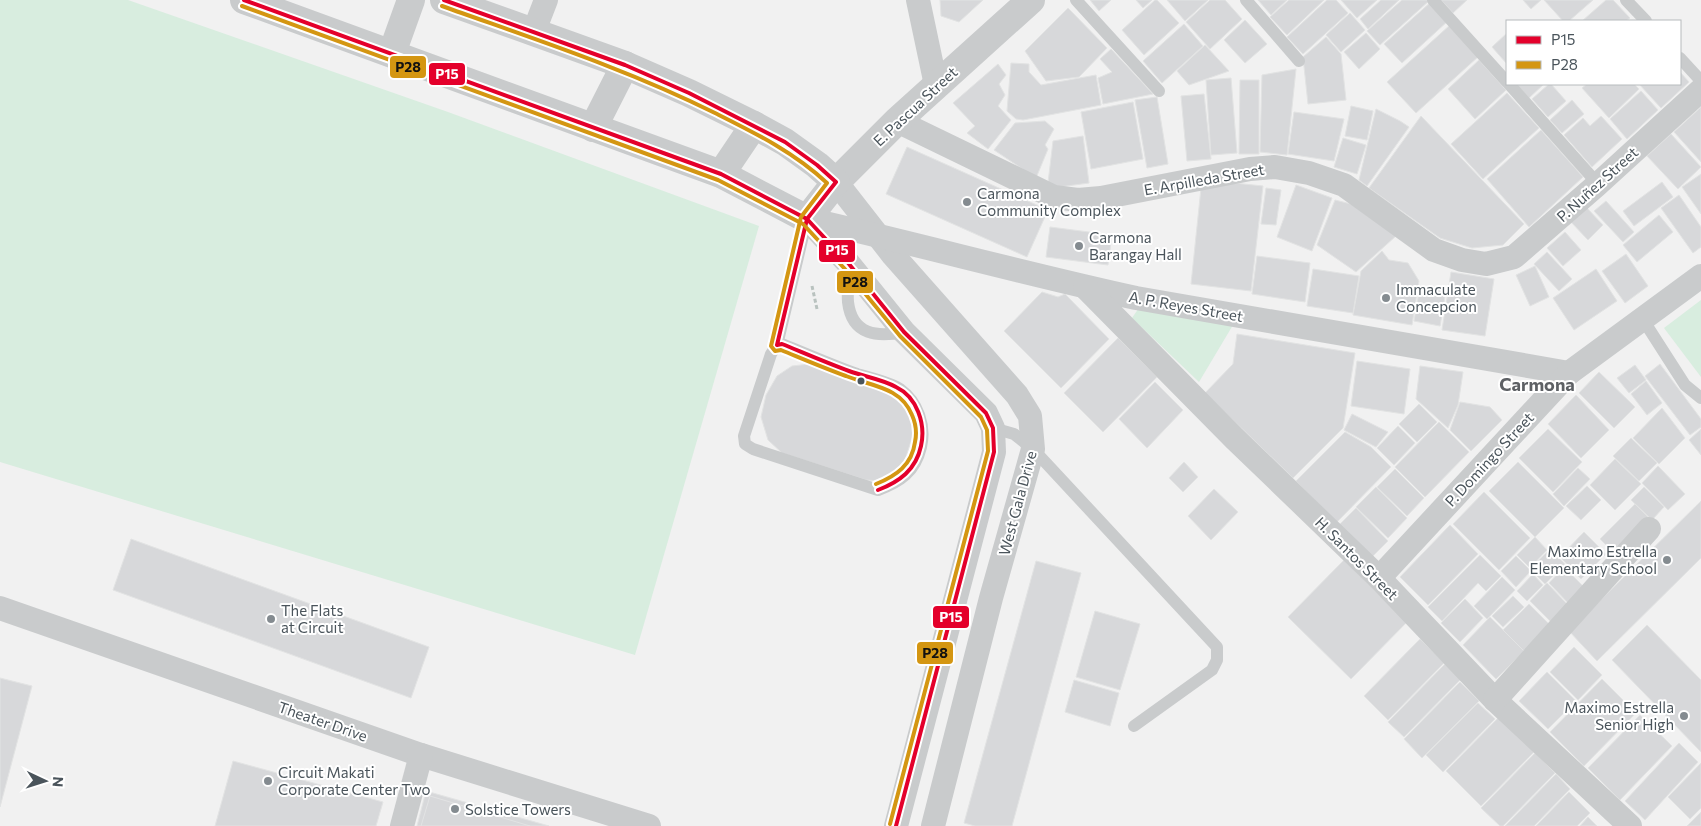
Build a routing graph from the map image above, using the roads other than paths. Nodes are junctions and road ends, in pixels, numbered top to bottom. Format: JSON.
{"nodes":[{"id":1,"x":244,"y":0,"type":"edge"},
{"id":2,"x":411,"y":0,"type":"edge"},
{"id":3,"x":444,"y":0,"type":"edge"},
{"id":4,"x":546,"y":0,"type":"edge"},
{"id":5,"x":918,"y":0,"type":"edge"},
{"id":6,"x":1031,"y":0,"type":"edge"},
{"id":7,"x":1076,"y":0,"type":"edge"},
{"id":8,"x":1246,"y":0,"type":"edge"},
{"id":9,"x":1434,"y":0,"type":"edge"},
{"id":10,"x":1626,"y":0,"type":"edge"},
{"id":11,"x":1645,"y":20,"type":"edge"},
{"id":12,"x":534,"y":32,"type":"junction"},
{"id":13,"x":392,"y":53,"type":"junction"},
{"id":14,"x":1681,"y":59,"type":"edge"},
{"id":15,"x":1299,"y":61,"type":"dead end"},
{"id":16,"x":626,"y":65,"type":"junction"},
{"id":17,"x":1506,"y":81,"type":"edge"},
{"id":18,"x":1701,"y":81,"type":"edge"},
{"id":19,"x":936,"y":85,"type":"junction"},
{"id":20,"x":1510,"y":85,"type":"edge"},
{"id":21,"x":1160,"y":90,"type":"dead end"},
{"id":22,"x":1701,"y":90,"type":"edge"},
{"id":23,"x":903,"y":115,"type":"junction"},
{"id":24,"x":754,"y":125,"type":"junction"},
{"id":25,"x":593,"y":128,"type":"junction"},
{"id":26,"x":721,"y":174,"type":"junction"},
{"id":27,"x":836,"y":182,"type":"junction"},
{"id":28,"x":1598,"y":184,"type":"junction"},
{"id":29,"x":807,"y":219,"type":"junction"},
{"id":30,"x":877,"y":235,"type":"junction"},
{"id":31,"x":849,"y":264,"type":"junction"},
{"id":32,"x":1486,"y":264,"type":"joint"},
{"id":33,"x":1701,"y":276,"type":"edge"},
{"id":34,"x":1085,"y":287,"type":"junction"},
{"id":35,"x":1642,"y":318,"type":"junction"},
{"id":36,"x":904,"y":332,"type":"junction"},
{"id":37,"x":777,"y":345,"type":"junction"},
{"id":38,"x":1569,"y":373,"type":"junction"},
{"id":39,"x":1701,"y":398,"type":"edge"},
{"id":40,"x":993,"y":428,"type":"junction"},
{"id":41,"x":1033,"y":449,"type":"junction"},
{"id":42,"x":1649,"y":529,"type":"dead end"},
{"id":43,"x":1379,"y":578,"type":"junction"},
{"id":44,"x":957,"y":589,"type":"junction"},
{"id":45,"x":991,"y":598,"type":"junction"},
{"id":46,"x":0,"y":608,"type":"edge"},
{"id":47,"x":935,"y":674,"type":"junction"},
{"id":48,"x":969,"y":684,"type":"junction"},
{"id":49,"x":1495,"y":700,"type":"junction"},
{"id":50,"x":1134,"y":726,"type":"dead end"},
{"id":51,"x":421,"y":755,"type":"junction"},
{"id":52,"x":402,"y":826,"type":"edge"},
{"id":53,"x":649,"y":826,"type":"edge"},
{"id":54,"x":896,"y":826,"type":"edge"},
{"id":55,"x":933,"y":826,"type":"edge"},
{"id":56,"x":1630,"y":826,"type":"edge"}],
"edges":[{"from":1,"to":13,"type":"street"},
{"from":2,"to":13,"type":"street"},
{"from":3,"to":12,"type":"street"},
{"from":4,"to":12,"type":"street"},
{"from":5,"to":19,"type":"street"},
{"from":6,"to":19,"type":"street","name":"E. Pascua Street"},
{"from":7,"to":21,"type":"lane"},
{"from":8,"to":15,"type":"lane"},
{"from":9,"to":17,"type":"lane"},
{"from":10,"to":11,"type":"lane"},
{"from":12,"to":16,"type":"street"},
{"from":13,"to":25,"type":"street"},
{"from":14,"to":18,"type":"lane"},
{"from":16,"to":24,"type":"street"},
{"from":16,"to":25,"type":"street"},
{"from":19,"to":23,"type":"street","name":"E. Pascua Street"},
{"from":20,"to":28,"type":"lane"},
{"from":22,"to":28,"type":"street","name":"P. Nuñez Street"},
{"from":23,"to":27,"type":"street","name":"E. Pascua Street"},
{"from":23,"to":32,"type":"street","name":"E. Arpilleda Street"},
{"from":24,"to":26,"type":"street"},
{"from":24,"to":27,"type":"street"},
{"from":25,"to":26,"type":"street"},
{"from":26,"to":29,"type":"street"},
{"from":27,"to":29,"type":"street","name":"E. Pascua Street"},
{"from":27,"to":30,"type":"street","name":"West Gala Drive"},
{"from":28,"to":32,"type":"street","name":"P. Nuñez Street"},
{"from":29,"to":30,"type":"street","name":"A. P. Reyes Street"},
{"from":29,"to":31,"type":"street"},
{"from":29,"to":37,"type":"lane"},
{"from":30,"to":34,"type":"street","name":"A. P. Reyes Street"},
{"from":30,"to":41,"type":"street","name":"West Gala Drive"},
{"from":31,"to":36,"type":"street"},
{"from":31,"to":36,"type":"lane"},
{"from":33,"to":35,"type":"street","name":"P. Domingo Street"},
{"from":34,"to":38,"type":"street","name":"A. P. Reyes Street"},
{"from":34,"to":43,"type":"street","name":"H. Santos Street"},
{"from":35,"to":38,"type":"street","name":"P. Domingo Street"},
{"from":35,"to":39,"type":"lane"},
{"from":36,"to":40,"type":"street"},
{"from":37,"to":37,"type":"lane"},
{"from":38,"to":43,"type":"street","name":"P. Domingo Street"},
{"from":40,"to":41,"type":"lane"},
{"from":40,"to":44,"type":"street"},
{"from":41,"to":45,"type":"street","name":"West Gala Drive"},
{"from":41,"to":50,"type":"lane"},
{"from":42,"to":49,"type":"street"},
{"from":43,"to":49,"type":"street","name":"H. Santos Street"},
{"from":44,"to":45,"type":"street"},
{"from":44,"to":47,"type":"street"},
{"from":45,"to":48,"type":"street","name":"West Gala Drive"},
{"from":46,"to":51,"type":"street","name":"Theater Drive"},
{"from":47,"to":48,"type":"street"},
{"from":47,"to":54,"type":"street"},
{"from":48,"to":55,"type":"street","name":"West Gala Drive"},
{"from":49,"to":56,"type":"street","name":"H. Santos Street"},
{"from":51,"to":52,"type":"street"},
{"from":51,"to":53,"type":"street","name":"Theater Drive"}]}
